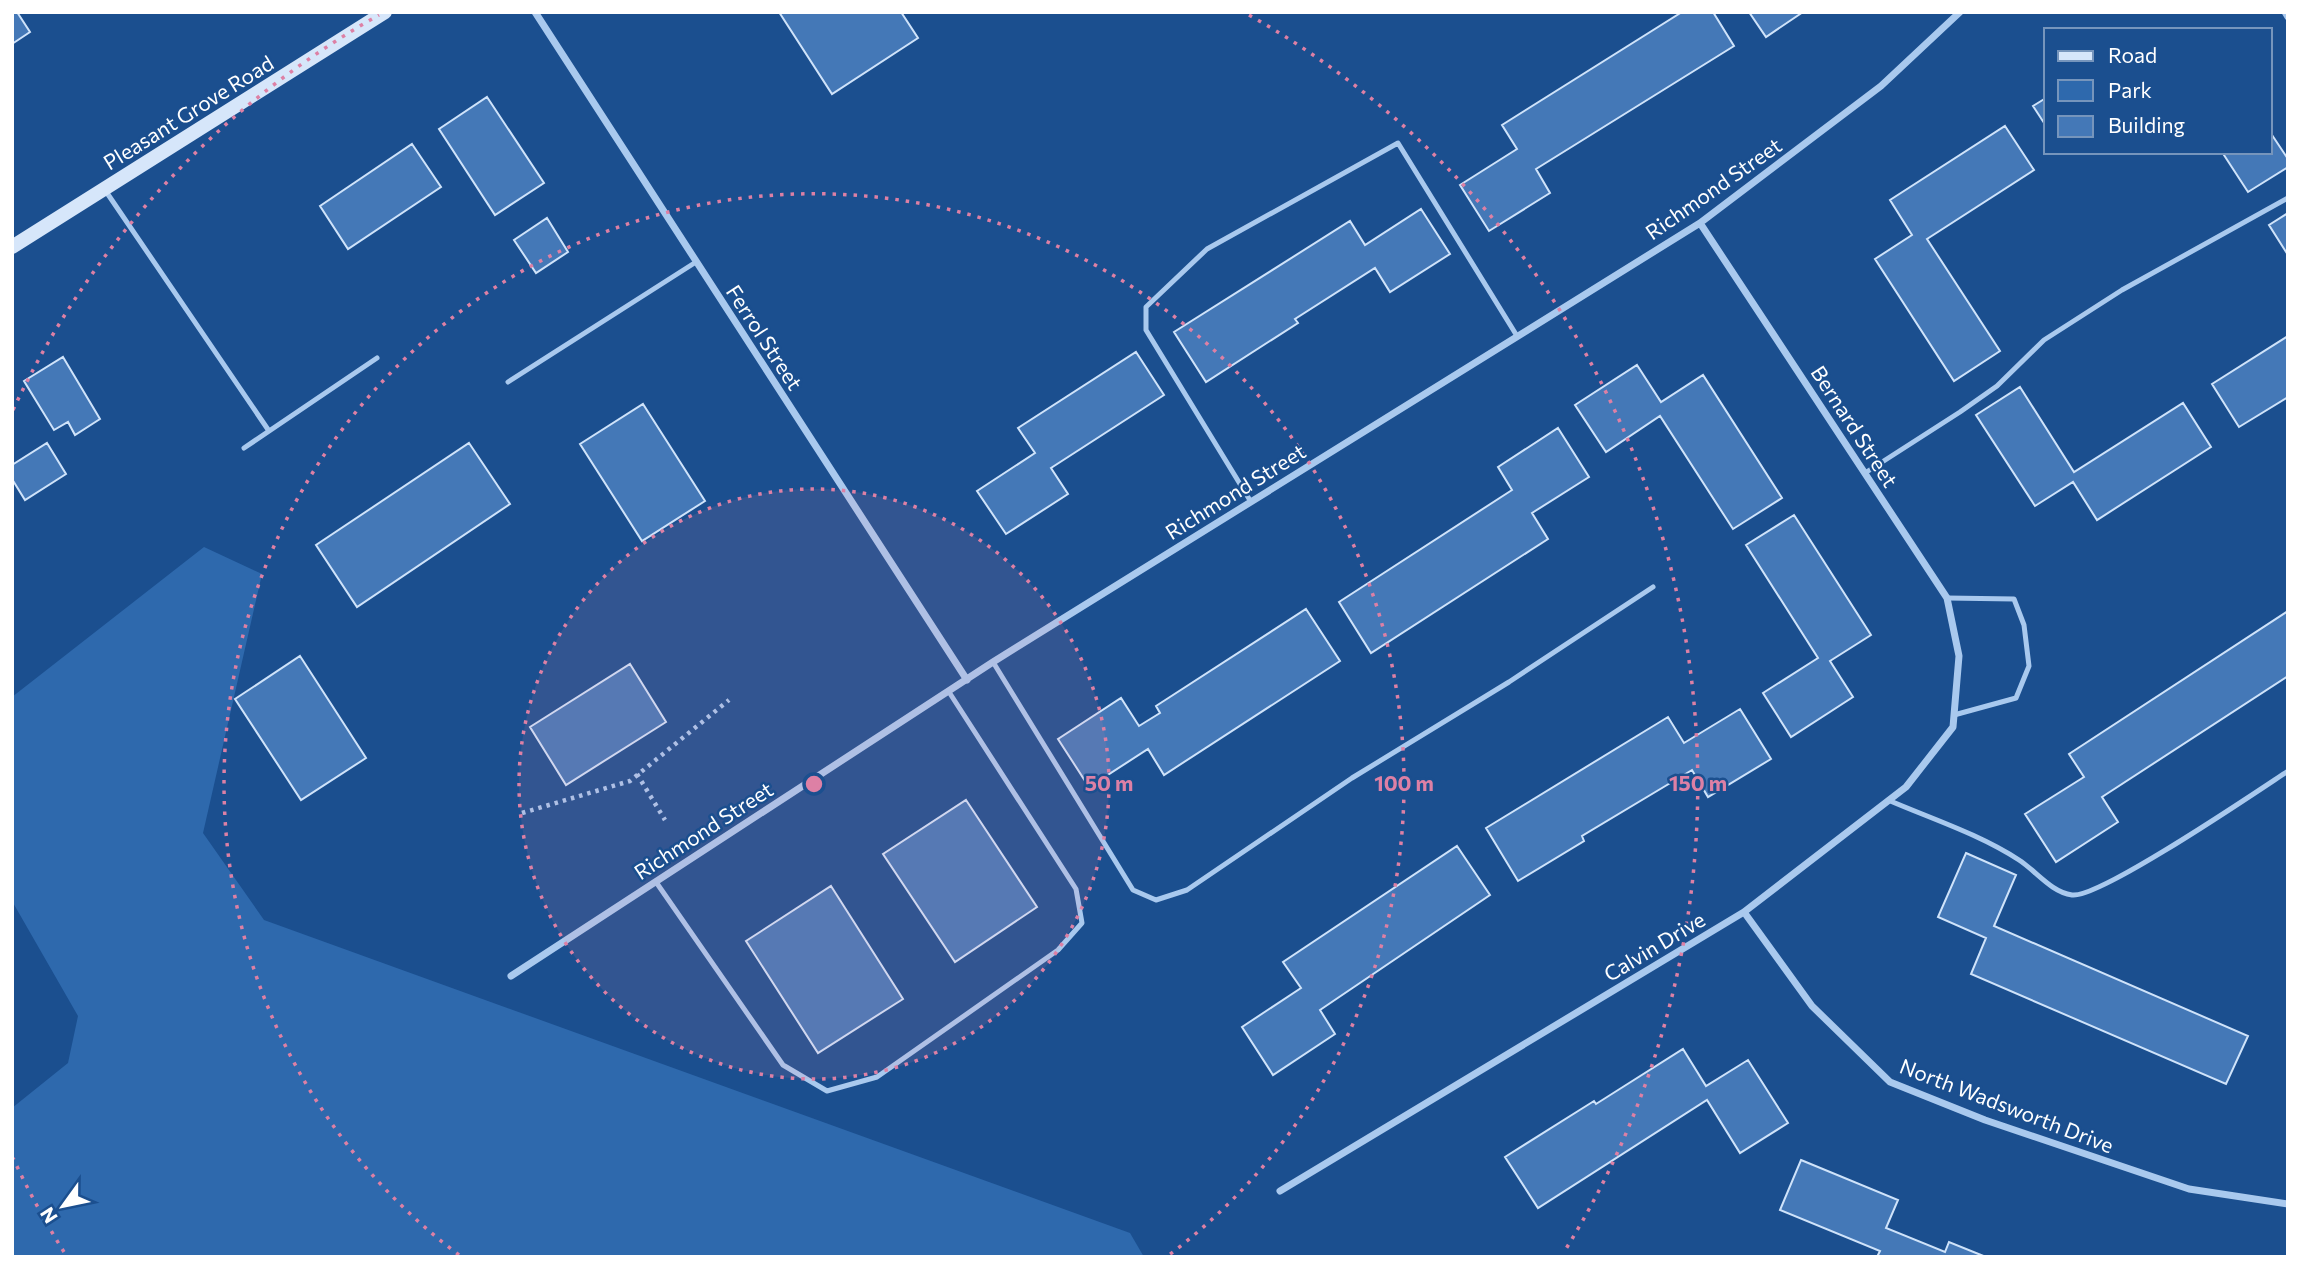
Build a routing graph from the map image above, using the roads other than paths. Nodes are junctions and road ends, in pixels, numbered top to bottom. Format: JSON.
{"nodes":[{"id":1,"x":385,"y":12,"type":"edge"},
{"id":2,"x":535,"y":12,"type":"edge"},
{"id":3,"x":1960,"y":12,"type":"edge"},
{"id":4,"x":2285,"y":12,"type":"edge"},
{"id":5,"x":2288,"y":17,"type":"edge"},
{"id":6,"x":104,"y":189,"type":"junction"},
{"id":7,"x":2288,"y":198,"type":"edge"},
{"id":8,"x":1700,"y":223,"type":"junction"},
{"id":9,"x":12,"y":247,"type":"edge"},
{"id":10,"x":696,"y":262,"type":"junction"},
{"id":11,"x":1517,"y":336,"type":"junction"},
{"id":12,"x":377,"y":359,"type":"dead end"},
{"id":13,"x":508,"y":382,"type":"dead end"},
{"id":14,"x":269,"y":431,"type":"junction"},
{"id":15,"x":244,"y":447,"type":"dead end"},
{"id":16,"x":1865,"y":473,"type":"junction"},
{"id":17,"x":1251,"y":502,"type":"junction"},
{"id":18,"x":1653,"y":587,"type":"dead end"},
{"id":19,"x":1947,"y":598,"type":"junction"},
{"id":20,"x":1959,"y":656,"type":"joint"},
{"id":21,"x":993,"y":662,"type":"junction"},
{"id":22,"x":967,"y":680,"type":"junction"},
{"id":23,"x":949,"y":692,"type":"junction"},
{"id":24,"x":1954,"y":715,"type":"junction"},
{"id":25,"x":2288,"y":771,"type":"edge"},
{"id":26,"x":1888,"y":800,"type":"junction"},
{"id":27,"x":656,"y":881,"type":"junction"},
{"id":28,"x":1744,"y":912,"type":"junction"},
{"id":29,"x":511,"y":976,"type":"dead end"},
{"id":30,"x":1280,"y":1191,"type":"dead end"},
{"id":31,"x":2288,"y":1204,"type":"edge"}],
"edges":[{"from":1,"to":6,"type":"street","name":"Pleasant Grove Road"},
{"from":2,"to":10,"type":"street","name":"Ferrol Street"},
{"from":3,"to":8,"type":"street","name":"Richmond Street"},
{"from":4,"to":5,"type":"street"},
{"from":6,"to":9,"type":"street","name":"Pleasant Grove Road"},
{"from":6,"to":14,"type":"lane"},
{"from":7,"to":16,"type":"lane"},
{"from":8,"to":11,"type":"street","name":"Richmond Street"},
{"from":8,"to":16,"type":"street","name":"Bernard Street"},
{"from":10,"to":13,"type":"lane"},
{"from":10,"to":22,"type":"street","name":"Ferrol Street"},
{"from":11,"to":17,"type":"street","name":"Richmond Street"},
{"from":11,"to":17,"type":"lane"},
{"from":12,"to":14,"type":"lane"},
{"from":14,"to":15,"type":"lane"},
{"from":16,"to":19,"type":"street","name":"Bernard Street"},
{"from":17,"to":21,"type":"street","name":"Richmond Street"},
{"from":18,"to":21,"type":"lane"},
{"from":19,"to":20,"type":"street","name":"Bernard Street"},
{"from":19,"to":24,"type":"lane"},
{"from":20,"to":24,"type":"street","name":"Calvin Drive"},
{"from":21,"to":22,"type":"street","name":"Richmond Street"},
{"from":22,"to":23,"type":"street","name":"Richmond Street"},
{"from":23,"to":27,"type":"street","name":"Richmond Street"},
{"from":23,"to":27,"type":"lane"},
{"from":24,"to":26,"type":"street","name":"Calvin Drive"},
{"from":25,"to":26,"type":"lane"},
{"from":26,"to":28,"type":"street","name":"Calvin Drive"},
{"from":27,"to":29,"type":"street","name":"Richmond Street"},
{"from":28,"to":30,"type":"street","name":"Calvin Drive"},
{"from":28,"to":31,"type":"street","name":"North Wadsworth Drive"}]}
